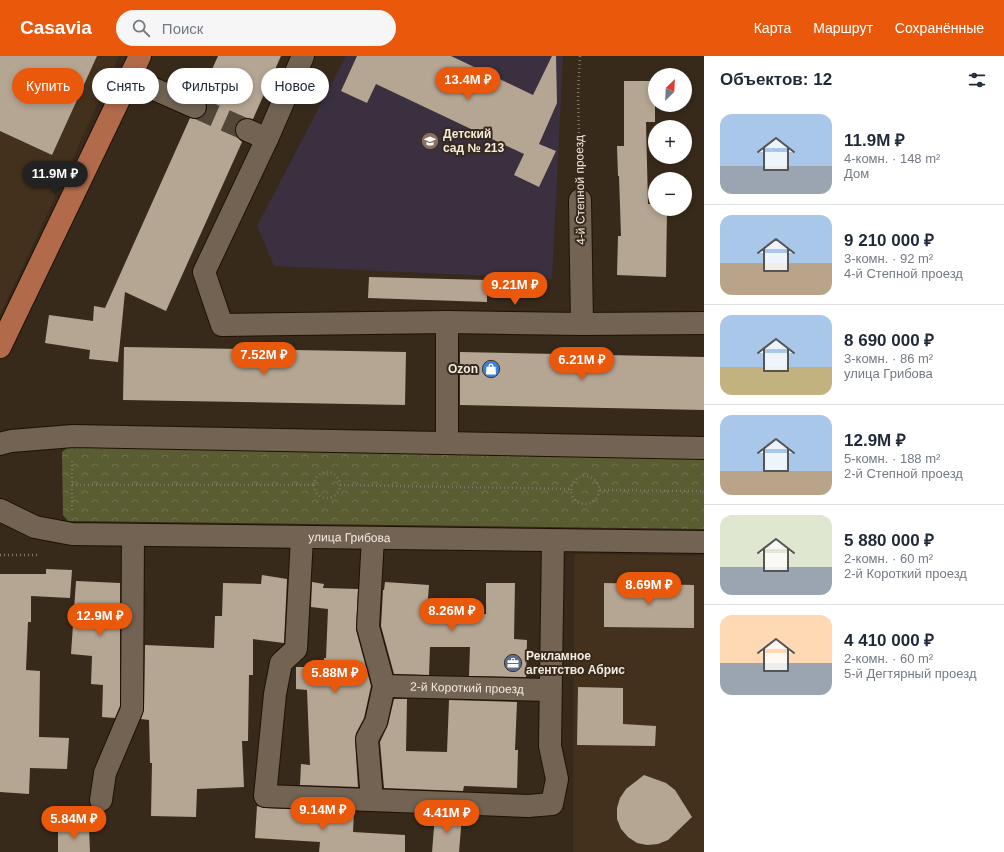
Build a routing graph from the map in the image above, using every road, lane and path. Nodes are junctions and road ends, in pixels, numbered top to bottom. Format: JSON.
{"nodes":[{"id":1,"x":140,"y":56,"type":"edge"},
{"id":2,"x":303,"y":56,"type":"edge"},
{"id":3,"x":580,"y":56,"type":"edge"},
{"id":4,"x":134,"y":68,"type":"edge"},
{"id":5,"x":159,"y":91,"type":"edge"},
{"id":6,"x":117,"y":104,"type":"edge"},
{"id":7,"x":195,"y":107,"type":"tunnel mouth"},
{"id":8,"x":247,"y":130,"type":"tunnel mouth"},
{"id":9,"x":267,"y":139,"type":"junction"},
{"id":10,"x":580,"y":200,"type":"joint"},
{"id":11,"x":447,"y":322,"type":"junction"},
{"id":12,"x":704,"y":323,"type":"edge"},
{"id":13,"x":582,"y":324,"type":"junction"},
{"id":14,"x":0,"y":347,"type":"edge"},
{"id":15,"x":73,"y":436,"type":"junction"},
{"id":16,"x":448,"y":443,"type":"junction"},
{"id":17,"x":0,"y":444,"type":"edge"},
{"id":18,"x":704,"y":448,"type":"edge"},
{"id":19,"x":72,"y":485,"type":"junction"},
{"id":20,"x":313,"y":485,"type":"junction"},
{"id":21,"x":340,"y":485,"type":"junction"},
{"id":22,"x":570,"y":490,"type":"junction"},
{"id":23,"x":600,"y":490,"type":"junction"},
{"id":24,"x":704,"y":491,"type":"edge"},
{"id":25,"x":0,"y":510,"type":"edge"},
{"id":26,"x":72,"y":534,"type":"junction"},
{"id":27,"x":133,"y":535,"type":"junction"},
{"id":28,"x":302,"y":538,"type":"junction"},
{"id":29,"x":373,"y":538,"type":"junction"},
{"id":30,"x":553,"y":541,"type":"junction"},
{"id":31,"x":704,"y":542,"type":"edge"},
{"id":32,"x":384,"y":686,"type":"junction"},
{"id":33,"x":550,"y":690,"type":"junction"},
{"id":34,"x":101,"y":800,"type":"dead end"},
{"id":35,"x":372,"y":800,"type":"junction"}],
"edges":[{"from":1,"to":4,"type":"main road"},
{"from":2,"to":9,"type":"street"},
{"from":3,"to":10,"type":"path","name":"4-й Степной проезд"},
{"from":5,"to":7,"type":"street"},
{"from":6,"to":14,"type":"main road"},
{"from":8,"to":9,"type":"street"},
{"from":9,"to":11,"type":"street"},
{"from":10,"to":13,"type":"street","name":"4-й Степной проезд"},
{"from":11,"to":13,"type":"street"},
{"from":11,"to":16,"type":"street"},
{"from":12,"to":13,"type":"street"},
{"from":15,"to":16,"type":"street"},
{"from":15,"to":17,"type":"street"},
{"from":15,"to":19,"type":"path"},
{"from":16,"to":18,"type":"street"},
{"from":19,"to":20,"type":"path"},
{"from":19,"to":26,"type":"path"},
{"from":20,"to":21,"type":"path"},
{"from":20,"to":21,"type":"path"},
{"from":21,"to":22,"type":"path"},
{"from":22,"to":23,"type":"path"},
{"from":22,"to":23,"type":"path"},
{"from":23,"to":24,"type":"path"},
{"from":25,"to":26,"type":"street","name":"улица Грибова"},
{"from":26,"to":27,"type":"street","name":"улица Грибова"},
{"from":27,"to":28,"type":"street","name":"улица Грибова"},
{"from":27,"to":34,"type":"street"},
{"from":28,"to":29,"type":"street","name":"улица Грибова"},
{"from":28,"to":35,"type":"street"},
{"from":29,"to":30,"type":"street","name":"улица Грибова"},
{"from":29,"to":32,"type":"street"},
{"from":30,"to":31,"type":"street","name":"улица Грибова"},
{"from":30,"to":33,"type":"street"},
{"from":32,"to":33,"type":"street","name":"2-й Короткий проезд"},
{"from":32,"to":35,"type":"street"},
{"from":33,"to":35,"type":"street"}]}
